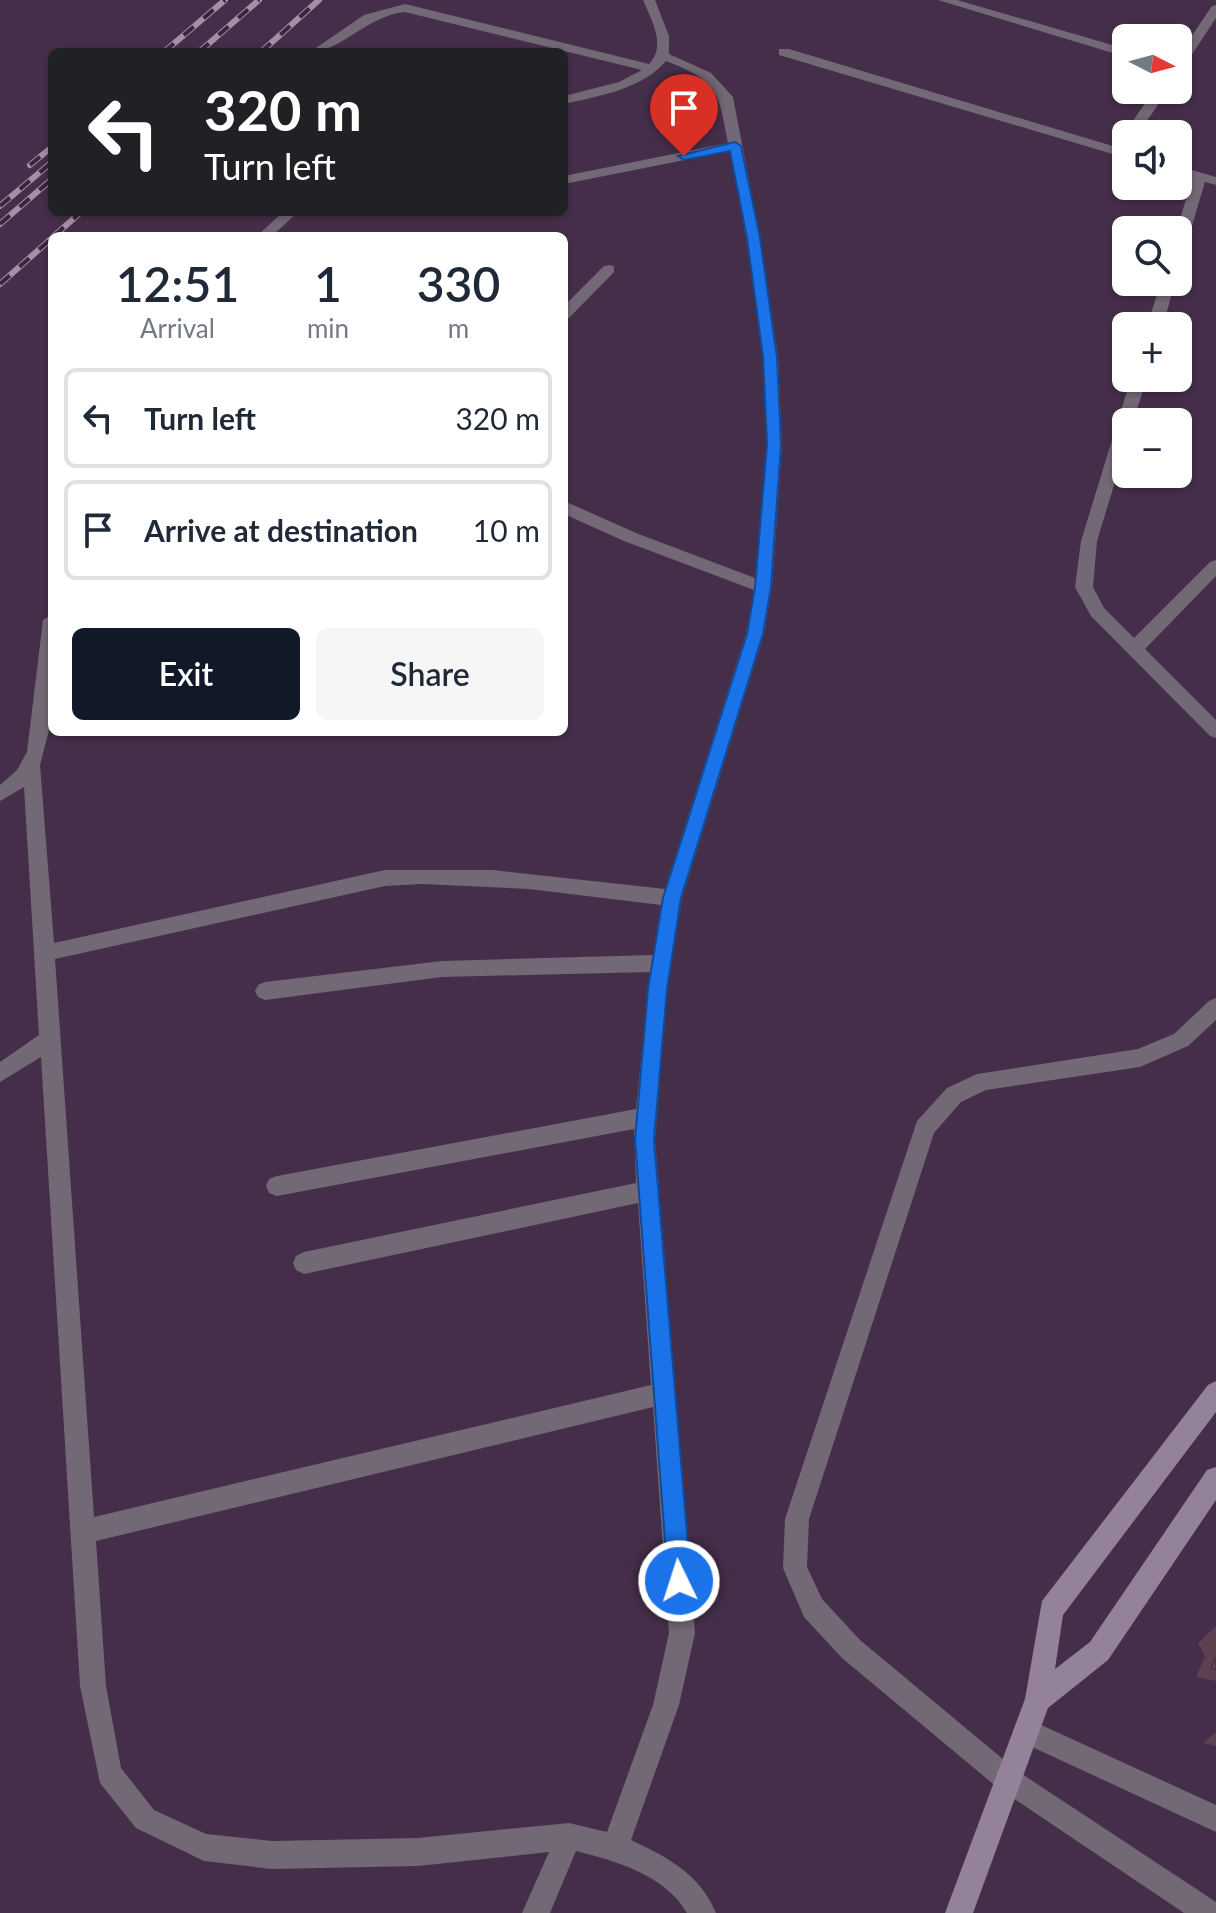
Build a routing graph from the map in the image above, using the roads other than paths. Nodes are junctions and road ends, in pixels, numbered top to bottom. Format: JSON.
{"nodes":[{"id":1,"x":649,"y":0,"type":"edge"},
{"id":2,"x":944,"y":0,"type":"edge"},
{"id":3,"x":1216,"y":9,"type":"edge"},
{"id":4,"x":1192,"y":44,"type":"edge"},
{"id":5,"x":322,"y":48,"type":"edge"},
{"id":6,"x":1112,"y":49,"type":"edge"},
{"id":7,"x":784,"y":52,"type":"dead end"},
{"id":8,"x":659,"y":62,"type":"junction"},
{"id":9,"x":568,"y":99,"type":"edge"},
{"id":10,"x":735,"y":146,"type":"junction"},
{"id":11,"x":1112,"y":146,"type":"edge"},
{"id":12,"x":1192,"y":174,"type":"edge"},
{"id":13,"x":1200,"y":176,"type":"junction"},
{"id":14,"x":568,"y":179,"type":"edge"},
{"id":15,"x":1216,"y":181,"type":"edge"},
{"id":16,"x":286,"y":216,"type":"edge"},
{"id":17,"x":1188,"y":216,"type":"edge"},
{"id":18,"x":268,"y":232,"type":"edge"},
{"id":19,"x":609,"y":269,"type":"dead end"},
{"id":20,"x":568,"y":311,"type":"edge"},
{"id":21,"x":1135,"y":392,"type":"edge"},
{"id":22,"x":568,"y":509,"type":"edge"},
{"id":23,"x":1216,"y":566,"type":"edge"},
{"id":24,"x":763,"y":587,"type":"junction"},
{"id":25,"x":1134,"y":649,"type":"junction"},
{"id":26,"x":48,"y":667,"type":"edge"},
{"id":27,"x":1216,"y":731,"type":"edge"},
{"id":28,"x":32,"y":767,"type":"junction"},
{"id":29,"x":0,"y":794,"type":"edge"},
{"id":30,"x":672,"y":898,"type":"junction"},
{"id":31,"x":44,"y":953,"type":"junction"},
{"id":32,"x":661,"y":963,"type":"junction"},
{"id":33,"x":265,"y":991,"type":"dead end"},
{"id":34,"x":1216,"y":1007,"type":"edge"},
{"id":35,"x":49,"y":1040,"type":"junction"},
{"id":36,"x":0,"y":1073,"type":"edge"},
{"id":37,"x":646,"y":1117,"type":"junction"},
{"id":38,"x":277,"y":1186,"type":"dead end"},
{"id":39,"x":648,"y":1191,"type":"junction"},
{"id":40,"x":304,"y":1263,"type":"dead end"},
{"id":41,"x":665,"y":1393,"type":"junction"},
{"id":42,"x":1216,"y":1393,"type":"edge"},
{"id":43,"x":1216,"y":1479,"type":"edge"},
{"id":44,"x":82,"y":1532,"type":"junction"},
{"id":45,"x":1038,"y":1699,"type":"junction"},
{"id":46,"x":1026,"y":1731,"type":"junction"},
{"id":47,"x":1007,"y":1779,"type":"junction"},
{"id":48,"x":1216,"y":1819,"type":"edge"},
{"id":49,"x":569,"y":1836,"type":"junction"},
{"id":50,"x":615,"y":1847,"type":"junction"},
{"id":51,"x":536,"y":1913,"type":"edge"},
{"id":52,"x":702,"y":1913,"type":"edge"},
{"id":53,"x":959,"y":1913,"type":"edge"},
{"id":54,"x":1208,"y":1913,"type":"edge"}],
"edges":[{"from":1,"to":8,"type":"street"},
{"from":2,"to":6,"type":"street"},
{"from":3,"to":4,"type":"street"},
{"from":5,"to":8,"type":"street"},
{"from":7,"to":11,"type":"street"},
{"from":8,"to":9,"type":"street"},
{"from":8,"to":10,"type":"street"},
{"from":10,"to":14,"type":"street"},
{"from":10,"to":24,"type":"street"},
{"from":12,"to":13,"type":"street"},
{"from":13,"to":15,"type":"street"},
{"from":13,"to":17,"type":"street"},
{"from":16,"to":18,"type":"street"},
{"from":19,"to":20,"type":"street"},
{"from":21,"to":25,"type":"street"},
{"from":22,"to":24,"type":"street"},
{"from":23,"to":25,"type":"street"},
{"from":24,"to":30,"type":"street"},
{"from":25,"to":27,"type":"street"},
{"from":26,"to":28,"type":"street"},
{"from":28,"to":29,"type":"street"},
{"from":28,"to":31,"type":"street"},
{"from":30,"to":31,"type":"street"},
{"from":30,"to":32,"type":"street"},
{"from":31,"to":35,"type":"street"},
{"from":32,"to":33,"type":"street"},
{"from":32,"to":37,"type":"street"},
{"from":34,"to":47,"type":"street"},
{"from":35,"to":36,"type":"street"},
{"from":35,"to":44,"type":"street"},
{"from":37,"to":38,"type":"street"},
{"from":37,"to":39,"type":"street"},
{"from":39,"to":40,"type":"street"},
{"from":39,"to":41,"type":"street"},
{"from":41,"to":44,"type":"street"},
{"from":41,"to":50,"type":"street"},
{"from":42,"to":45,"type":"street"},
{"from":43,"to":45,"type":"street"},
{"from":44,"to":49,"type":"street"},
{"from":45,"to":46,"type":"street"},
{"from":46,"to":47,"type":"street"},
{"from":46,"to":48,"type":"street"},
{"from":47,"to":53,"type":"street"},
{"from":47,"to":54,"type":"street"},
{"from":49,"to":50,"type":"street"},
{"from":49,"to":51,"type":"street"},
{"from":50,"to":52,"type":"street"}]}
